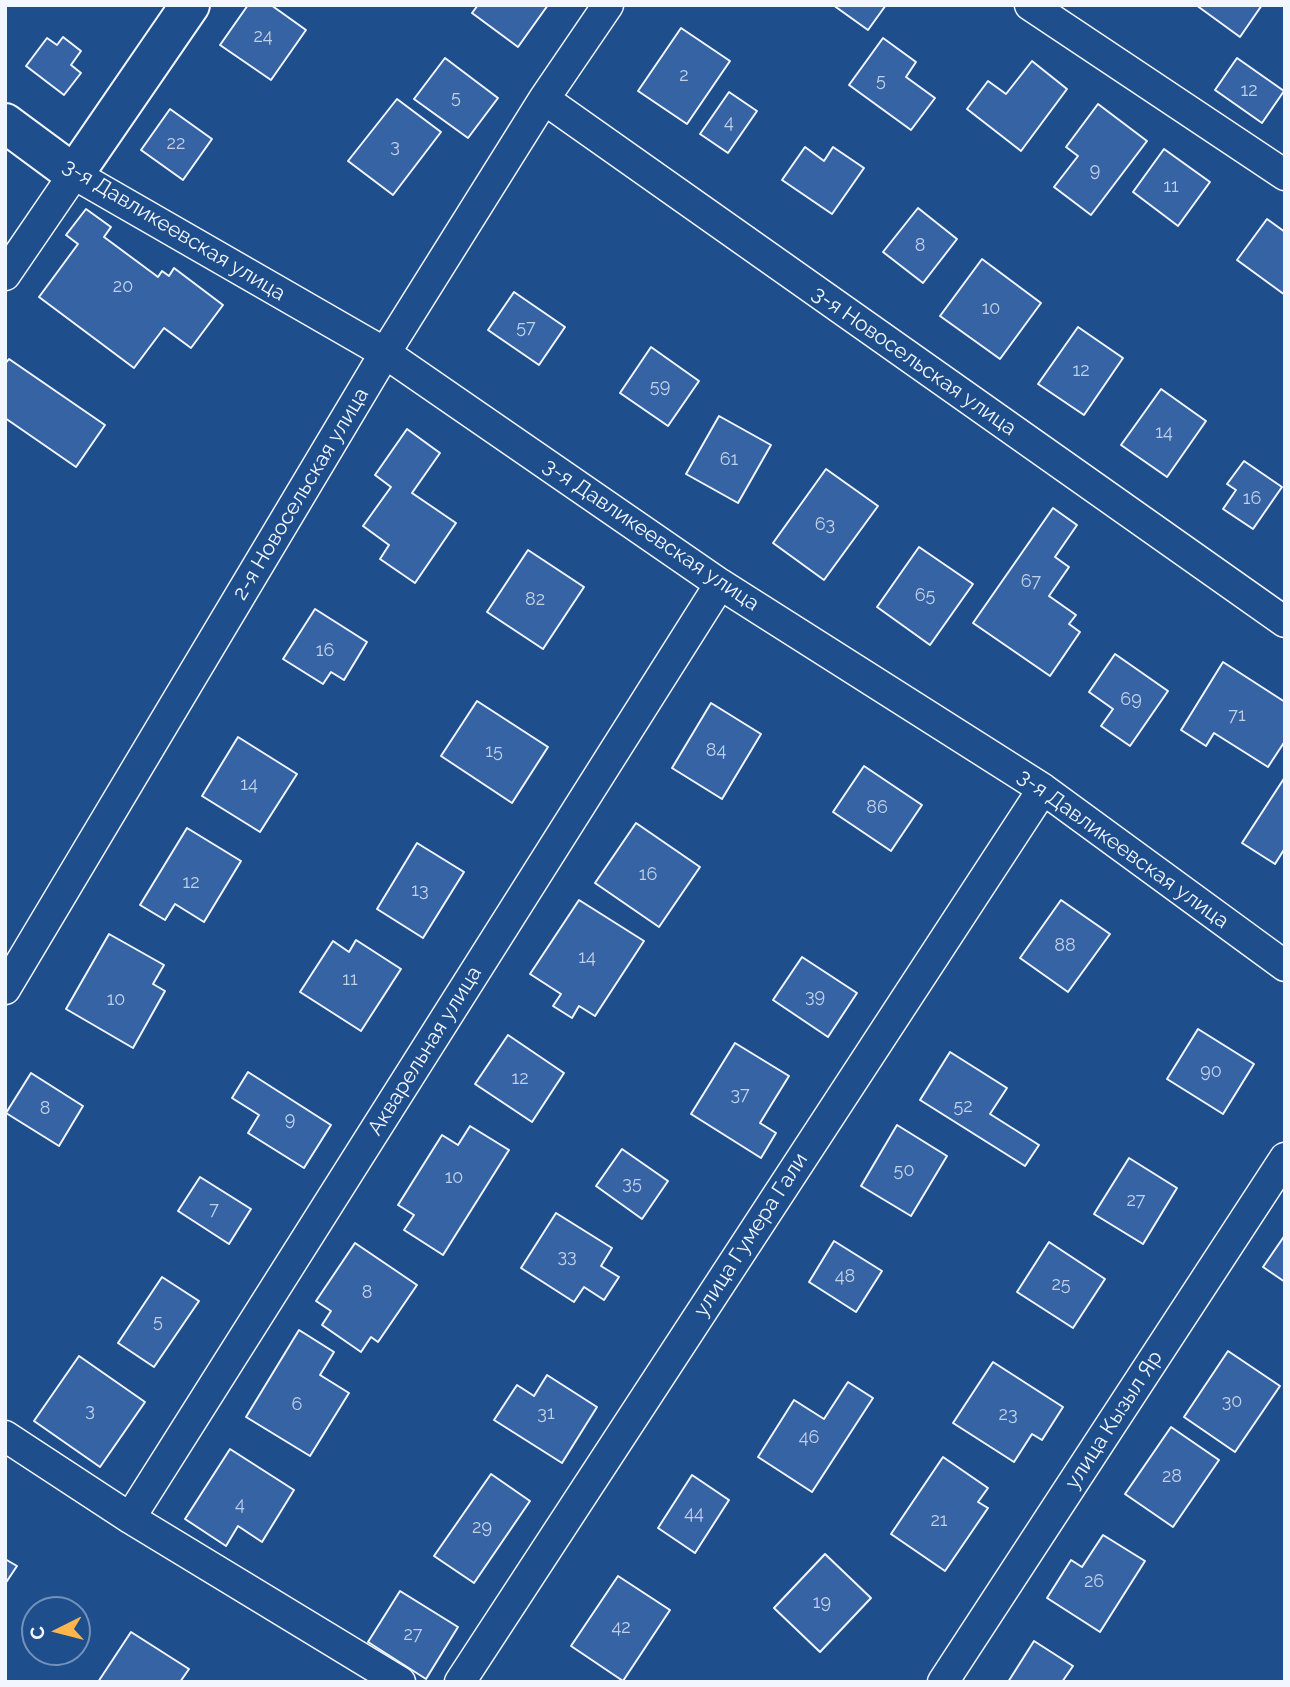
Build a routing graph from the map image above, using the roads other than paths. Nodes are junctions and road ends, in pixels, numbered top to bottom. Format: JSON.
{"nodes":[{"id":1,"x":190,"y":5,"type":"edge"},
{"id":2,"x":608,"y":5,"type":"edge"},
{"id":3,"x":1030,"y":5,"type":"edge"},
{"id":4,"x":544,"y":100,"type":"junction"},
{"id":5,"x":5,"y":123,"type":"edge"},
{"id":6,"x":75,"y":174,"type":"junction"},
{"id":7,"x":1285,"y":175,"type":"edge"},
{"id":8,"x":5,"y":275,"type":"edge"},
{"id":9,"x":385,"y":353,"type":"junction"},
{"id":10,"x":720,"y":584,"type":"junction"},
{"id":11,"x":1285,"y":622,"type":"edge"},
{"id":12,"x":1043,"y":789,"type":"junction"},
{"id":13,"x":1285,"y":966,"type":"edge"},
{"id":14,"x":5,"y":989,"type":"edge"},
{"id":15,"x":1285,"y":1158,"type":"edge"},
{"id":16,"x":5,"y":1436,"type":"edge"},
{"id":17,"x":130,"y":1518,"type":"junction"},
{"id":18,"x":400,"y":1682,"type":"edge"},
{"id":19,"x":460,"y":1682,"type":"edge"},
{"id":20,"x":943,"y":1682,"type":"edge"}],
"edges":[{"from":1,"to":6,"type":"street"},
{"from":2,"to":4,"type":"street","name":"2-я Новосельская улица"},
{"from":3,"to":7,"type":"street"},
{"from":4,"to":9,"type":"street","name":"2-я Новосельская улица"},
{"from":4,"to":11,"type":"street","name":"3-я Новосельская улица"},
{"from":5,"to":6,"type":"street","name":"3-я Давликеевская улица"},
{"from":6,"to":8,"type":"street"},
{"from":6,"to":9,"type":"street","name":"3-я Давликеевская улица"},
{"from":9,"to":10,"type":"street","name":"3-я Давликеевская улица"},
{"from":9,"to":14,"type":"street","name":"2-я Новосельская улица"},
{"from":10,"to":12,"type":"street","name":"3-я Давликеевская улица"},
{"from":10,"to":17,"type":"street","name":"Акварельная улица"},
{"from":12,"to":13,"type":"street","name":"3-я Давликеевская улица"},
{"from":12,"to":19,"type":"street","name":"улица Гумера Гали"},
{"from":15,"to":20,"type":"street","name":"улица Кызыл Яр"},
{"from":16,"to":17,"type":"street"},
{"from":17,"to":18,"type":"street"}]}
